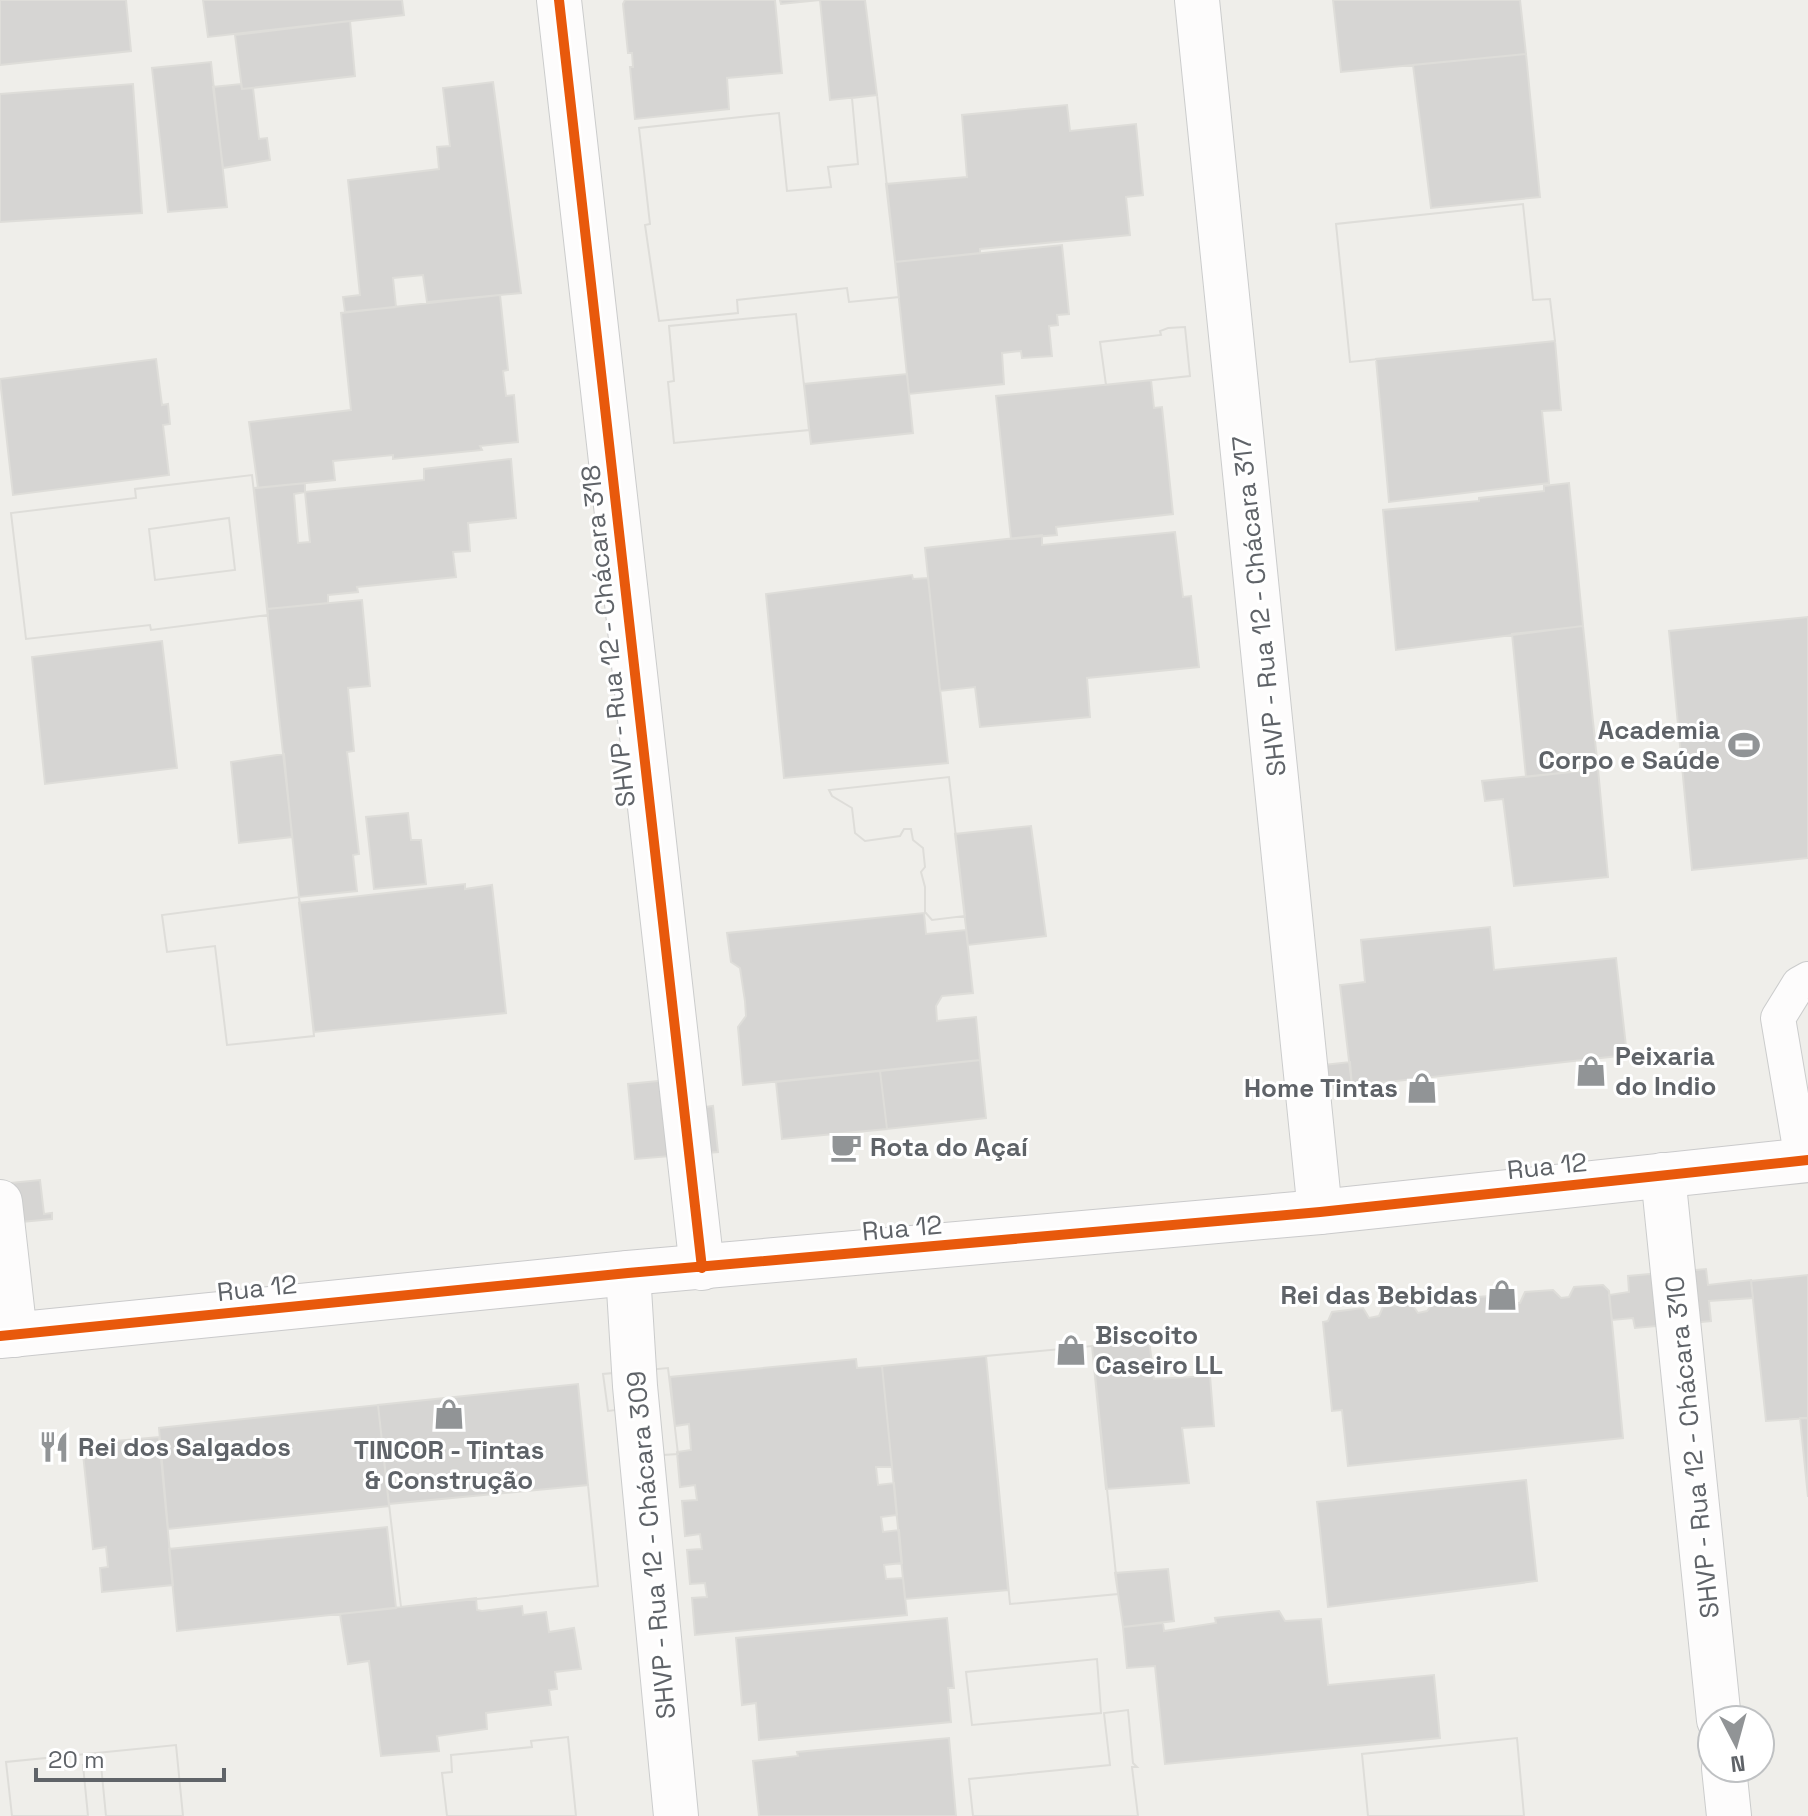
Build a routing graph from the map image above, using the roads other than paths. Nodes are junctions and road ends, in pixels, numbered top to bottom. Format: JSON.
{"nodes":[{"id":1,"x":559,"y":0,"type":"edge"},
{"id":2,"x":1197,"y":0,"type":"edge"},
{"id":3,"x":1808,"y":979,"type":"edge"},
{"id":4,"x":1805,"y":1160,"type":"edge"},
{"id":5,"x":1663,"y":1175,"type":"junction"},
{"id":6,"x":0,"y":1202,"type":"edge"},
{"id":7,"x":1320,"y":1212,"type":"junction"},
{"id":8,"x":702,"y":1268,"type":"junction"},
{"id":9,"x":628,"y":1273,"type":"junction"},
{"id":10,"x":7,"y":1336,"type":"edge"},
{"id":11,"x":1717,"y":1704,"type":"edge"},
{"id":12,"x":1726,"y":1784,"type":"edge"},
{"id":13,"x":676,"y":1816,"type":"edge"},
{"id":14,"x":1729,"y":1816,"type":"edge"}],
"edges":[{"from":1,"to":8,"type":"street","name":"SHVP - Rua 12 - Chácara 318"},
{"from":2,"to":7,"type":"street","name":"SHVP - Rua 12 - Chácara 317"},
{"from":3,"to":4,"type":"lane"},
{"from":4,"to":5,"type":"street","name":"Rua 12"},
{"from":5,"to":7,"type":"street","name":"Rua 12"},
{"from":5,"to":11,"type":"street","name":"SHVP - Rua 12 - Chácara 310"},
{"from":6,"to":10,"type":"street"},
{"from":7,"to":8,"type":"street","name":"Rua 12"},
{"from":8,"to":9,"type":"street","name":"Rua 12"},
{"from":9,"to":10,"type":"street","name":"Rua 12"},
{"from":9,"to":13,"type":"street","name":"SHVP - Rua 12 - Chácara 309"},
{"from":12,"to":14,"type":"street"}]}
